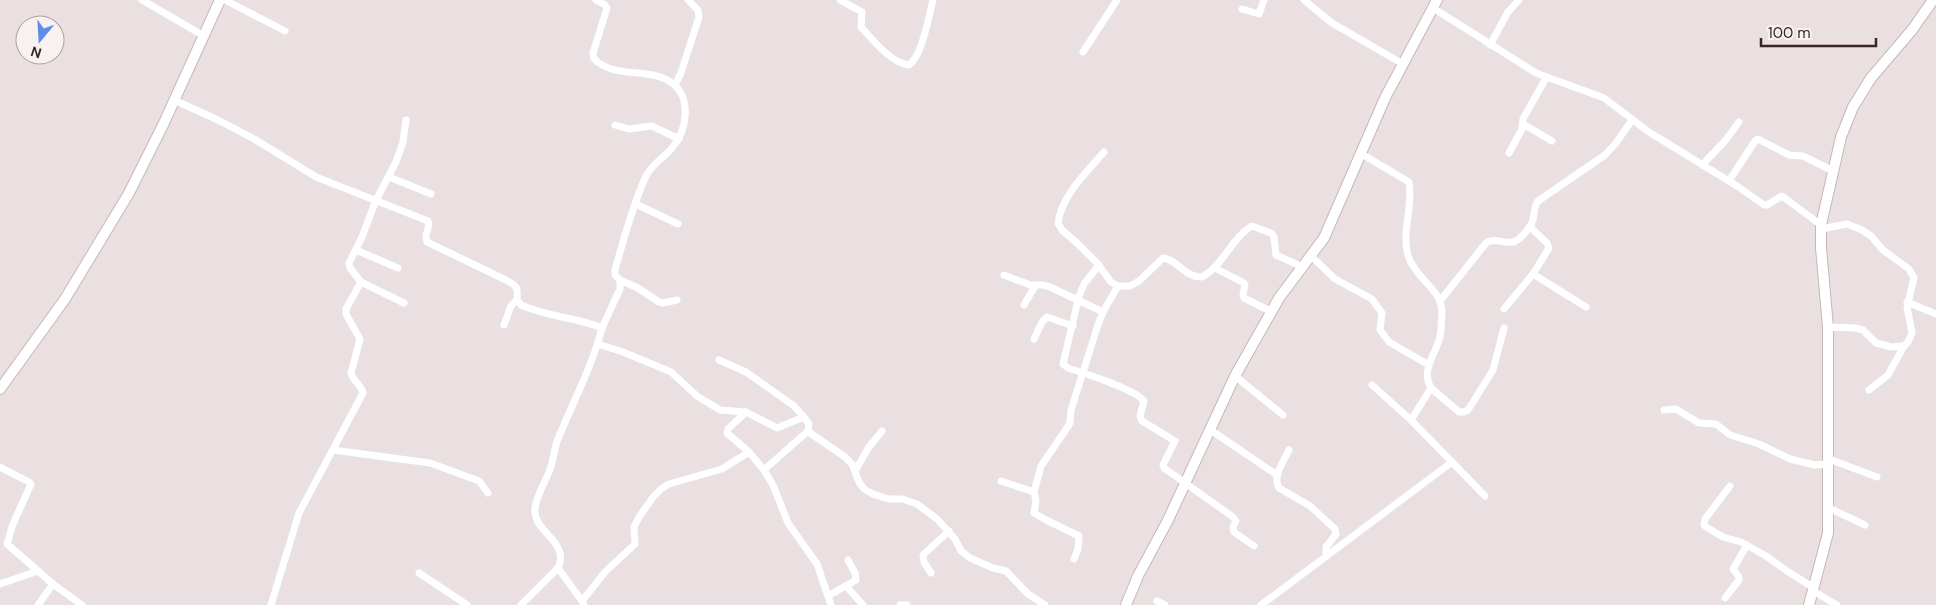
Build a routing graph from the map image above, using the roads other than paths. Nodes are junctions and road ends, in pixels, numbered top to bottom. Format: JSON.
{"nodes":[{"id":1,"x":142,"y":0,"type":"edge"},
{"id":2,"x":220,"y":0,"type":"edge"},
{"id":3,"x":225,"y":0,"type":"edge"},
{"id":4,"x":596,"y":0,"type":"edge"},
{"id":5,"x":688,"y":0,"type":"edge"},
{"id":6,"x":840,"y":0,"type":"edge"},
{"id":7,"x":934,"y":0,"type":"edge"},
{"id":8,"x":1117,"y":0,"type":"edge"},
{"id":9,"x":1264,"y":0,"type":"edge"},
{"id":10,"x":1304,"y":0,"type":"edge"},
{"id":11,"x":1317,"y":0,"type":"edge"},
{"id":12,"x":1520,"y":0,"type":"edge"},
{"id":13,"x":1933,"y":0,"type":"edge"},
{"id":14,"x":1435,"y":4,"type":"edge"},
{"id":15,"x":1312,"y":8,"type":"junction"},
{"id":16,"x":1242,"y":9,"type":"dead end"},
{"id":17,"x":285,"y":31,"type":"dead end"},
{"id":18,"x":204,"y":36,"type":"junction"},
{"id":19,"x":1490,"y":45,"type":"junction"},
{"id":20,"x":1083,"y":52,"type":"dead end"},
{"id":21,"x":1403,"y":64,"type":"junction"},
{"id":22,"x":1546,"y":78,"type":"junction"},
{"id":23,"x":675,"y":85,"type":"junction"},
{"id":24,"x":174,"y":100,"type":"junction"},
{"id":25,"x":406,"y":120,"type":"dead end"},
{"id":26,"x":1633,"y":121,"type":"junction"},
{"id":27,"x":1739,"y":122,"type":"dead end"},
{"id":28,"x":1523,"y":124,"type":"junction"},
{"id":29,"x":615,"y":125,"type":"dead end"},
{"id":30,"x":678,"y":139,"type":"junction"},
{"id":31,"x":1552,"y":141,"type":"dead end"},
{"id":32,"x":1104,"y":152,"type":"dead end"},
{"id":33,"x":1509,"y":153,"type":"dead end"},
{"id":34,"x":1360,"y":154,"type":"junction"},
{"id":35,"x":1702,"y":165,"type":"junction"},
{"id":36,"x":1832,"y":171,"type":"junction"},
{"id":37,"x":389,"y":177,"type":"junction"},
{"id":38,"x":1729,"y":181,"type":"junction"},
{"id":39,"x":431,"y":194,"type":"dead end"},
{"id":40,"x":376,"y":200,"type":"junction"},
{"id":41,"x":636,"y":204,"type":"junction"},
{"id":42,"x":678,"y":224,"type":"dead end"},
{"id":43,"x":1530,"y":227,"type":"junction"},
{"id":44,"x":1821,"y":227,"type":"junction"},
{"id":45,"x":356,"y":250,"type":"junction"},
{"id":46,"x":1311,"y":256,"type":"junction"},
{"id":47,"x":1099,"y":265,"type":"junction"},
{"id":48,"x":1303,"y":267,"type":"junction"},
{"id":49,"x":398,"y":268,"type":"dead end"},
{"id":50,"x":1215,"y":268,"type":"junction"},
{"id":51,"x":1533,"y":274,"type":"junction"},
{"id":52,"x":1004,"y":275,"type":"dead end"},
{"id":53,"x":620,"y":280,"type":"junction"},
{"id":54,"x":361,"y":282,"type":"junction"},
{"id":55,"x":1035,"y":286,"type":"junction"},
{"id":56,"x":1118,"y":286,"type":"junction"},
{"id":57,"x":517,"y":300,"type":"junction"},
{"id":58,"x":677,"y":300,"type":"dead end"},
{"id":59,"x":1078,"y":300,"type":"junction"},
{"id":60,"x":1440,"y":301,"type":"junction"},
{"id":61,"x":1907,"y":302,"type":"junction"},
{"id":62,"x":404,"y":303,"type":"dead end"},
{"id":63,"x":1024,"y":305,"type":"dead end"},
{"id":64,"x":1586,"y":307,"type":"dead end"},
{"id":65,"x":1504,"y":309,"type":"dead end"},
{"id":66,"x":1270,"y":311,"type":"junction"},
{"id":67,"x":1103,"y":312,"type":"junction"},
{"id":68,"x":1936,"y":314,"type":"edge"},
{"id":69,"x":504,"y":325,"type":"dead end"},
{"id":70,"x":1073,"y":326,"type":"junction"},
{"id":71,"x":1828,"y":326,"type":"junction"},
{"id":72,"x":602,"y":328,"type":"junction"},
{"id":73,"x":1504,"y":328,"type":"dead end"},
{"id":74,"x":1034,"y":339,"type":"dead end"},
{"id":75,"x":598,"y":344,"type":"junction"},
{"id":76,"x":1904,"y":346,"type":"junction"},
{"id":77,"x":719,"y":360,"type":"dead end"},
{"id":78,"x":1429,"y":365,"type":"junction"},
{"id":79,"x":1083,"y":373,"type":"junction"},
{"id":80,"x":1235,"y":376,"type":"junction"},
{"id":81,"x":1372,"y":385,"type":"dead end"},
{"id":82,"x":1431,"y":388,"type":"junction"},
{"id":83,"x":0,"y":389,"type":"edge"},
{"id":84,"x":1869,"y":390,"type":"dead end"},
{"id":85,"x":1664,"y":410,"type":"dead end"},
{"id":86,"x":746,"y":412,"type":"junction"},
{"id":87,"x":1283,"y":416,"type":"dead end"},
{"id":88,"x":804,"y":417,"type":"junction"},
{"id":89,"x":1411,"y":420,"type":"junction"},
{"id":90,"x":1209,"y":429,"type":"junction"},
{"id":91,"x":808,"y":431,"type":"junction"},
{"id":92,"x":882,"y":431,"type":"dead end"},
{"id":93,"x":333,"y":450,"type":"junction"},
{"id":94,"x":1289,"y":450,"type":"dead end"},
{"id":95,"x":749,"y":452,"type":"junction"},
{"id":96,"x":1829,"y":461,"type":"junction"},
{"id":97,"x":1452,"y":462,"type":"junction"},
{"id":98,"x":0,"y":467,"type":"edge"},
{"id":99,"x":764,"y":470,"type":"junction"},
{"id":100,"x":856,"y":471,"type":"junction"},
{"id":101,"x":1278,"y":475,"type":"junction"},
{"id":102,"x":1877,"y":477,"type":"dead end"},
{"id":103,"x":1001,"y":481,"type":"dead end"},
{"id":104,"x":1184,"y":482,"type":"junction"},
{"id":105,"x":1730,"y":486,"type":"dead end"},
{"id":106,"x":1034,"y":492,"type":"junction"},
{"id":107,"x":488,"y":493,"type":"dead end"},
{"id":108,"x":1485,"y":496,"type":"dead end"},
{"id":109,"x":1829,"y":508,"type":"junction"},
{"id":110,"x":1865,"y":525,"type":"dead end"},
{"id":111,"x":949,"y":531,"type":"junction"},
{"id":112,"x":1747,"y":545,"type":"junction"},
{"id":113,"x":1254,"y":546,"type":"dead end"},
{"id":114,"x":1326,"y":556,"type":"junction"},
{"id":115,"x":848,"y":560,"type":"dead end"},
{"id":116,"x":1074,"y":560,"type":"dead end"},
{"id":117,"x":558,"y":568,"type":"junction"},
{"id":118,"x":38,"y":572,"type":"junction"},
{"id":119,"x":419,"y":573,"type":"dead end"},
{"id":120,"x":931,"y":573,"type":"dead end"},
{"id":121,"x":0,"y":584,"type":"edge"},
{"id":122,"x":53,"y":584,"type":"junction"},
{"id":123,"x":846,"y":586,"type":"junction"},
{"id":124,"x":1814,"y":590,"type":"junction"},
{"id":125,"x":828,"y":596,"type":"junction"},
{"id":126,"x":1725,"y":598,"type":"dead end"},
{"id":127,"x":1157,"y":601,"type":"dead end"},
{"id":128,"x":583,"y":603,"type":"edge"},
{"id":129,"x":38,"y":605,"type":"edge"},
{"id":130,"x":82,"y":605,"type":"edge"},
{"id":131,"x":271,"y":605,"type":"edge"},
{"id":132,"x":467,"y":605,"type":"edge"},
{"id":133,"x":521,"y":605,"type":"edge"},
{"id":134,"x":831,"y":605,"type":"edge"},
{"id":135,"x":863,"y":605,"type":"edge"},
{"id":136,"x":900,"y":605,"type":"edge"},
{"id":137,"x":907,"y":605,"type":"edge"},
{"id":138,"x":1045,"y":605,"type":"edge"},
{"id":139,"x":1126,"y":605,"type":"edge"},
{"id":140,"x":1165,"y":605,"type":"edge"},
{"id":141,"x":1261,"y":605,"type":"edge"},
{"id":142,"x":1809,"y":605,"type":"edge"},
{"id":143,"x":1837,"y":605,"type":"edge"}],
"edges":[{"from":1,"to":18,"type":"street"},
{"from":2,"to":18,"type":"street"},
{"from":3,"to":17,"type":"street"},
{"from":4,"to":23,"type":"street"},
{"from":5,"to":23,"type":"street"},
{"from":6,"to":7,"type":"street"},
{"from":8,"to":20,"type":"street"},
{"from":9,"to":16,"type":"street"},
{"from":10,"to":15,"type":"street"},
{"from":11,"to":15,"type":"street"},
{"from":12,"to":19,"type":"street"},
{"from":13,"to":36,"type":"street"},
{"from":14,"to":19,"type":"street"},
{"from":14,"to":21,"type":"street"},
{"from":15,"to":21,"type":"street"},
{"from":18,"to":24,"type":"street"},
{"from":19,"to":22,"type":"street"},
{"from":21,"to":34,"type":"street"},
{"from":22,"to":26,"type":"street"},
{"from":22,"to":28,"type":"street"},
{"from":23,"to":30,"type":"street"},
{"from":24,"to":40,"type":"street"},
{"from":24,"to":83,"type":"street"},
{"from":25,"to":37,"type":"street"},
{"from":26,"to":35,"type":"street"},
{"from":26,"to":43,"type":"street"},
{"from":27,"to":35,"type":"street"},
{"from":28,"to":31,"type":"street"},
{"from":28,"to":33,"type":"street"},
{"from":29,"to":30,"type":"street"},
{"from":30,"to":41,"type":"street"},
{"from":32,"to":47,"type":"street"},
{"from":34,"to":46,"type":"street"},
{"from":34,"to":60,"type":"street"},
{"from":35,"to":38,"type":"street"},
{"from":36,"to":38,"type":"street"},
{"from":36,"to":44,"type":"street"},
{"from":37,"to":39,"type":"street"},
{"from":37,"to":40,"type":"street"},
{"from":38,"to":44,"type":"street"},
{"from":40,"to":45,"type":"street"},
{"from":40,"to":57,"type":"street"},
{"from":41,"to":42,"type":"street"},
{"from":41,"to":53,"type":"street"},
{"from":43,"to":51,"type":"street"},
{"from":43,"to":60,"type":"street"},
{"from":44,"to":61,"type":"street"},
{"from":44,"to":71,"type":"street"},
{"from":45,"to":49,"type":"street"},
{"from":45,"to":54,"type":"street"},
{"from":46,"to":48,"type":"street"},
{"from":46,"to":78,"type":"street"},
{"from":47,"to":56,"type":"street"},
{"from":47,"to":59,"type":"street"},
{"from":48,"to":50,"type":"street"},
{"from":48,"to":66,"type":"street"},
{"from":50,"to":56,"type":"street"},
{"from":50,"to":66,"type":"street"},
{"from":51,"to":64,"type":"street"},
{"from":51,"to":65,"type":"street"},
{"from":52,"to":55,"type":"street"},
{"from":53,"to":58,"type":"street"},
{"from":53,"to":72,"type":"street"},
{"from":54,"to":62,"type":"street"},
{"from":54,"to":93,"type":"street"},
{"from":55,"to":59,"type":"street"},
{"from":55,"to":63,"type":"street"},
{"from":56,"to":67,"type":"street"},
{"from":57,"to":69,"type":"street"},
{"from":57,"to":72,"type":"street"},
{"from":59,"to":67,"type":"street"},
{"from":59,"to":70,"type":"street"},
{"from":60,"to":78,"type":"street"},
{"from":61,"to":68,"type":"street"},
{"from":61,"to":76,"type":"street"},
{"from":66,"to":80,"type":"street"},
{"from":67,"to":79,"type":"street"},
{"from":70,"to":74,"type":"street"},
{"from":70,"to":79,"type":"street"},
{"from":71,"to":76,"type":"street"},
{"from":71,"to":96,"type":"street"},
{"from":72,"to":75,"type":"street"},
{"from":73,"to":82,"type":"street"},
{"from":75,"to":86,"type":"street"},
{"from":75,"to":117,"type":"street"},
{"from":76,"to":84,"type":"street"},
{"from":77,"to":88,"type":"street"},
{"from":78,"to":82,"type":"street"},
{"from":79,"to":104,"type":"street"},
{"from":79,"to":106,"type":"street"},
{"from":80,"to":87,"type":"street"},
{"from":80,"to":90,"type":"street"},
{"from":81,"to":89,"type":"street"},
{"from":82,"to":89,"type":"street"},
{"from":85,"to":96,"type":"street"},
{"from":86,"to":88,"type":"street"},
{"from":86,"to":95,"type":"street"},
{"from":88,"to":91,"type":"street"},
{"from":89,"to":97,"type":"street"},
{"from":90,"to":101,"type":"street"},
{"from":90,"to":104,"type":"street"},
{"from":91,"to":99,"type":"street"},
{"from":91,"to":100,"type":"street"},
{"from":92,"to":100,"type":"street"},
{"from":93,"to":107,"type":"street"},
{"from":93,"to":131,"type":"street"},
{"from":94,"to":101,"type":"street"},
{"from":95,"to":99,"type":"street"},
{"from":95,"to":128,"type":"street"},
{"from":96,"to":102,"type":"street"},
{"from":96,"to":109,"type":"street"},
{"from":97,"to":108,"type":"street"},
{"from":97,"to":114,"type":"street"},
{"from":98,"to":118,"type":"street"},
{"from":99,"to":125,"type":"street"},
{"from":100,"to":111,"type":"street"},
{"from":101,"to":114,"type":"street"},
{"from":103,"to":106,"type":"street"},
{"from":104,"to":113,"type":"street"},
{"from":104,"to":139,"type":"street"},
{"from":105,"to":112,"type":"street"},
{"from":106,"to":116,"type":"street"},
{"from":109,"to":110,"type":"street"},
{"from":109,"to":124,"type":"street"},
{"from":111,"to":120,"type":"street"},
{"from":111,"to":138,"type":"street"},
{"from":112,"to":124,"type":"street"},
{"from":112,"to":126,"type":"street"},
{"from":114,"to":141,"type":"street"},
{"from":115,"to":123,"type":"street"},
{"from":117,"to":128,"type":"street"},
{"from":117,"to":133,"type":"street"},
{"from":118,"to":121,"type":"street"},
{"from":118,"to":122,"type":"street"},
{"from":119,"to":132,"type":"street"},
{"from":122,"to":129,"type":"street"},
{"from":122,"to":130,"type":"street"},
{"from":123,"to":125,"type":"street"},
{"from":123,"to":135,"type":"street"},
{"from":124,"to":142,"type":"street"},
{"from":124,"to":143,"type":"street"},
{"from":125,"to":134,"type":"street"},
{"from":127,"to":140,"type":"street"},
{"from":136,"to":137,"type":"street"}]}
